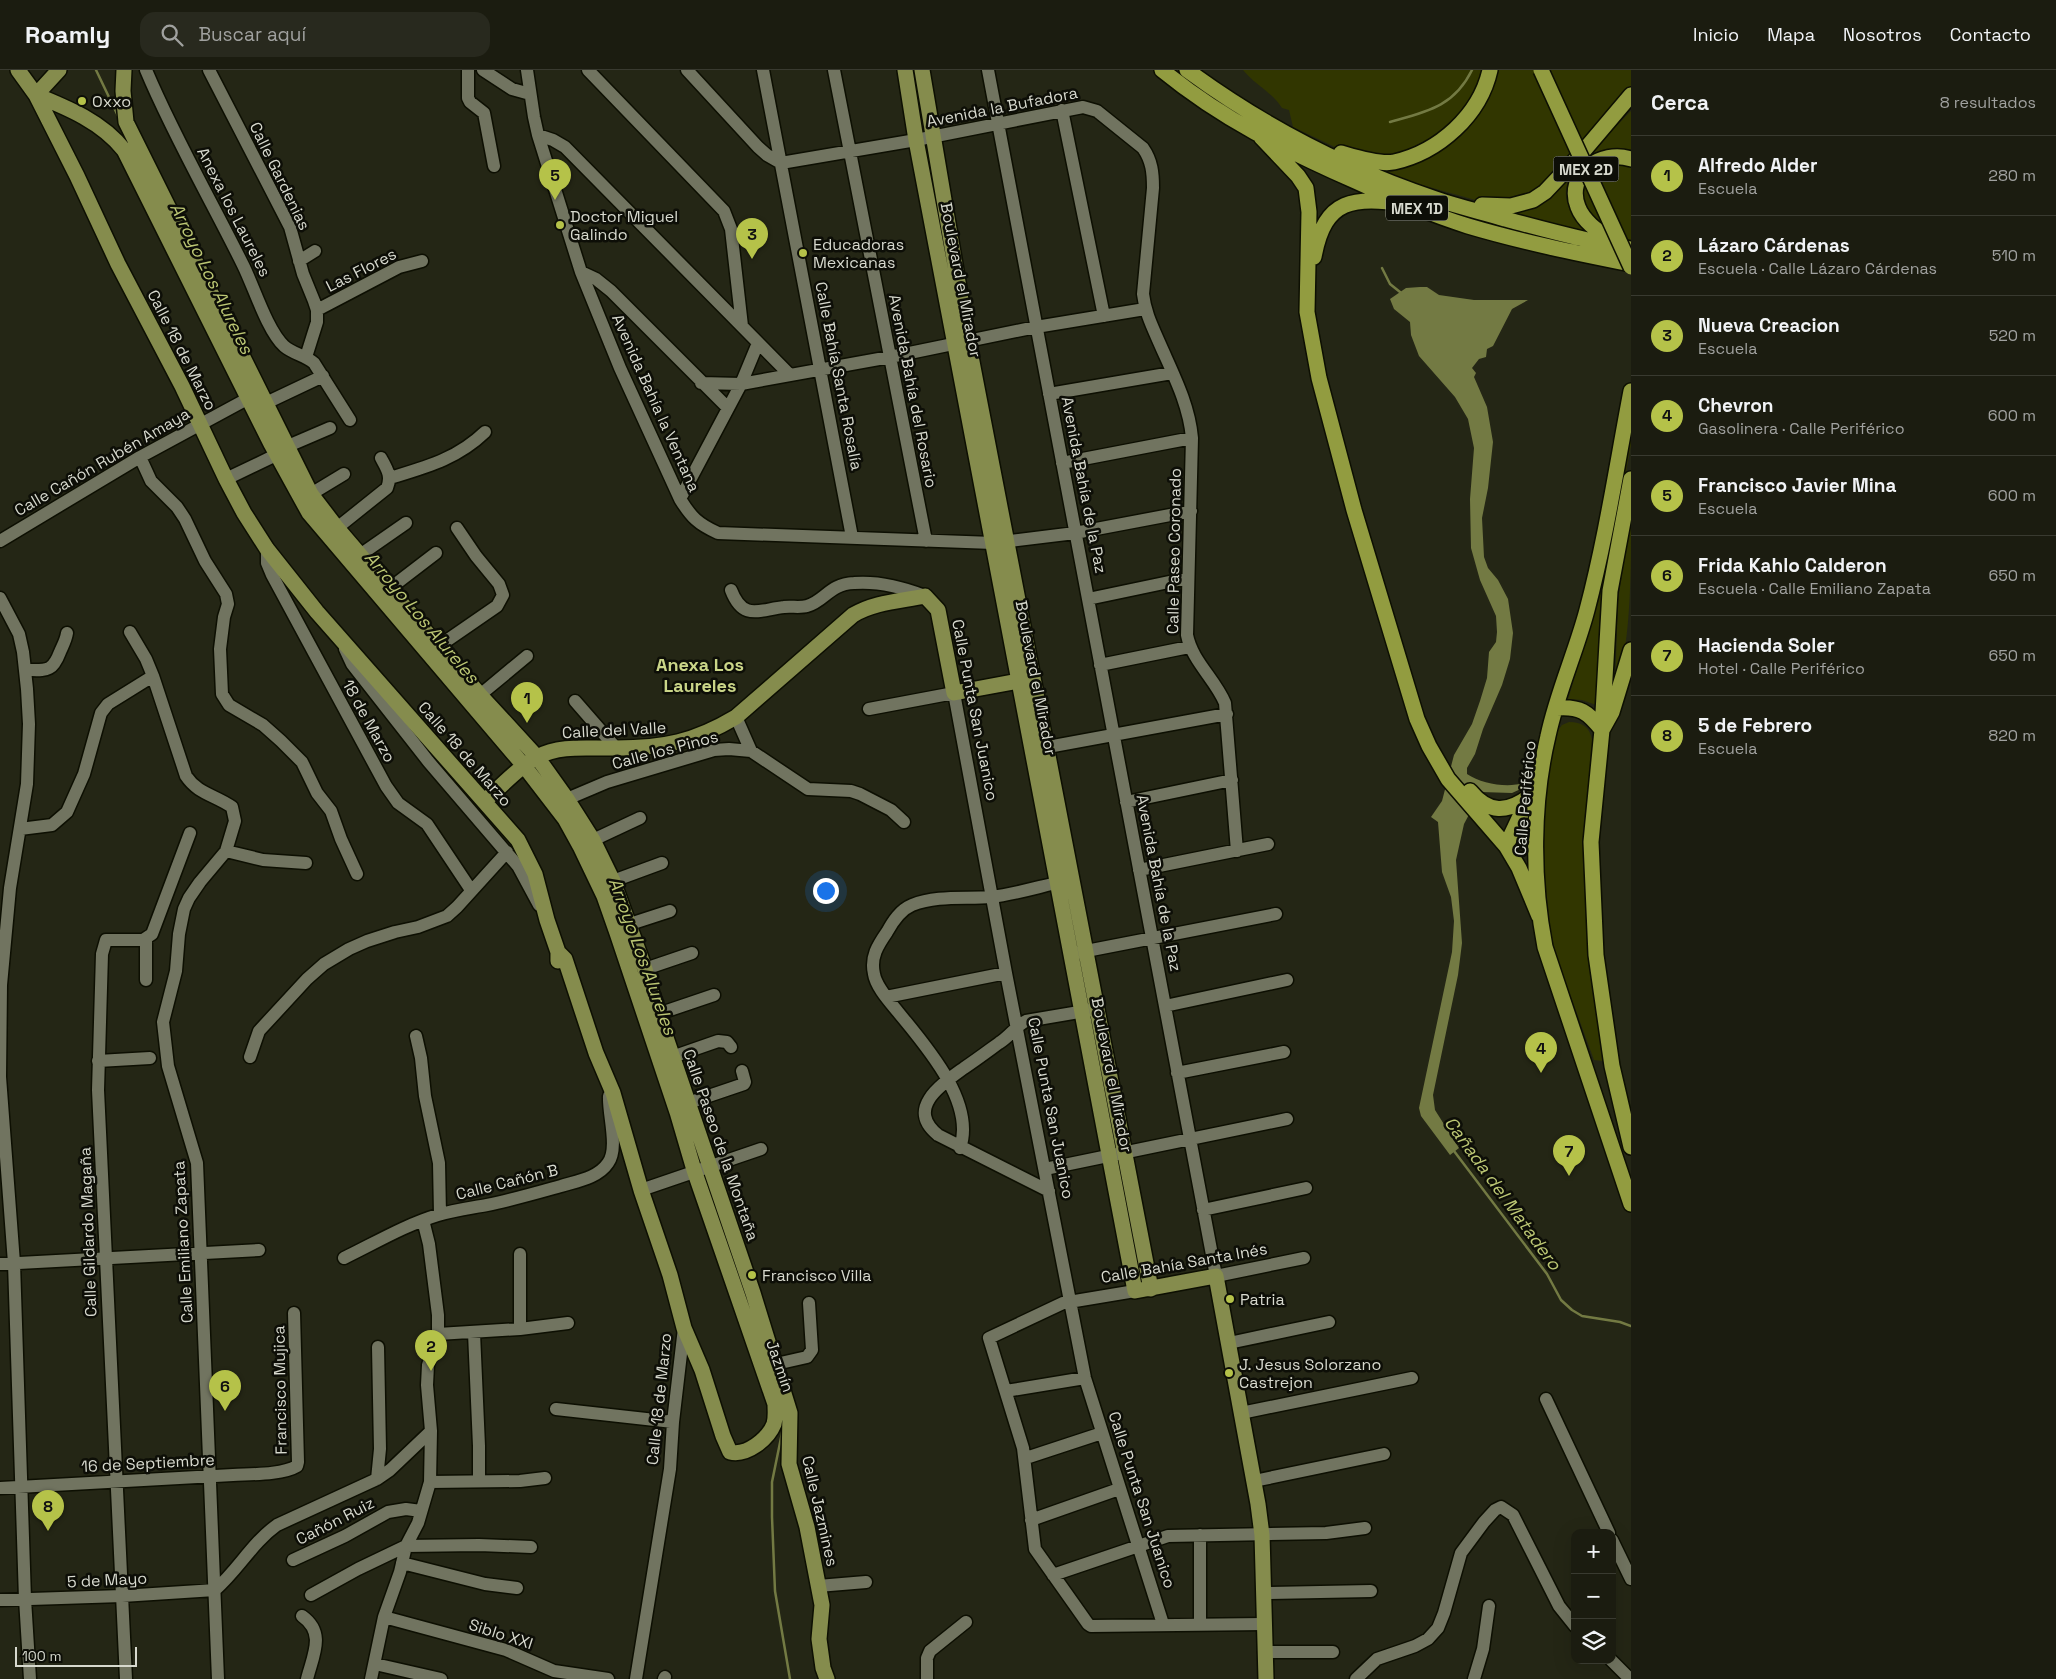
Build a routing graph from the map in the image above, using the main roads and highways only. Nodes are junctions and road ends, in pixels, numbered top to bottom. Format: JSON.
{"nodes":[{"id":1,"x":18,"y":70,"type":"edge"},
{"id":2,"x":58,"y":70,"type":"edge"},
{"id":3,"x":124,"y":70,"type":"edge"},
{"id":4,"x":906,"y":70,"type":"edge"},
{"id":5,"x":922,"y":70,"type":"edge"},
{"id":6,"x":1162,"y":70,"type":"edge"},
{"id":7,"x":1187,"y":70,"type":"edge"},
{"id":8,"x":1490,"y":70,"type":"edge"},
{"id":9,"x":1541,"y":70,"type":"edge"},
{"id":10,"x":36,"y":95,"type":"junction"},
{"id":11,"x":1631,"y":95,"type":"edge"},
{"id":12,"x":1288,"y":135,"type":"junction"},
{"id":13,"x":1261,"y":137,"type":"junction"},
{"id":14,"x":1631,"y":159,"type":"edge"},
{"id":15,"x":1435,"y":199,"type":"junction"},
{"id":16,"x":1407,"y":204,"type":"junction"},
{"id":17,"x":1626,"y":248,"type":"edge"},
{"id":18,"x":1631,"y":266,"type":"edge"},
{"id":19,"x":962,"y":342,"type":"junction"},
{"id":20,"x":1631,"y":391,"type":"edge"},
{"id":21,"x":282,"y":450,"type":"junction"},
{"id":22,"x":1631,"y":479,"type":"edge"},
{"id":23,"x":1628,"y":514,"type":"edge"},
{"id":24,"x":925,"y":596,"type":"joint"},
{"id":25,"x":1631,"y":650,"type":"edge"},
{"id":26,"x":1026,"y":679,"type":"junction"},
{"id":27,"x":1556,"y":708,"type":"junction"},
{"id":28,"x":1602,"y":730,"type":"junction"},
{"id":29,"x":530,"y":762,"type":"junction"},
{"id":30,"x":1542,"y":769,"type":"junction"},
{"id":31,"x":1448,"y":772,"type":"junction"},
{"id":32,"x":1530,"y":796,"type":"junction"},
{"id":33,"x":484,"y":801,"type":"junction"},
{"id":34,"x":1477,"y":805,"type":"junction"},
{"id":35,"x":1506,"y":846,"type":"junction"},
{"id":36,"x":1539,"y":916,"type":"junction"},
{"id":37,"x":1612,"y":1066,"type":"junction"},
{"id":38,"x":1587,"y":1075,"type":"junction"},
{"id":39,"x":1631,"y":1147,"type":"edge"},
{"id":40,"x":702,"y":1168,"type":"junction"},
{"id":41,"x":1631,"y":1204,"type":"edge"},
{"id":42,"x":1216,"y":1276,"type":"joint"},
{"id":43,"x":1143,"y":1290,"type":"joint"},
{"id":44,"x":684,"y":1328,"type":"joint"},
{"id":45,"x":776,"y":1364,"type":"joint"},
{"id":46,"x":825,"y":1674,"type":"edge"},
{"id":47,"x":1266,"y":1679,"type":"edge"}],
"edges":[{"from":1,"to":10,"type":"main road","name":"Calle 18 de Marzo"},
{"from":2,"to":10,"type":"main road"},
{"from":3,"to":21,"type":"main road","name":"Calle Paseo de la Montaña"},
{"from":4,"to":19,"type":"main road","name":"Boulevard el Mirador"},
{"from":5,"to":19,"type":"main road","name":"Boulevard el Mirador"},
{"from":6,"to":13,"type":"highway","number":"MEX 1D"},
{"from":7,"to":12,"type":"highway","number":"MEX 1D"},
{"from":8,"to":12,"type":"highway"},
{"from":9,"to":18,"type":"highway","number":"MEX 2D","bridge":true},
{"from":10,"to":21,"type":"main road","name":"Calle Paseo de la Montaña"},
{"from":10,"to":33,"type":"main road","name":"Calle 18 de Marzo"},
{"from":11,"to":15,"type":"highway","number":"MEX 1D"},
{"from":12,"to":15,"type":"highway","number":"MEX 1D"},
{"from":13,"to":16,"type":"highway","number":"MEX 1D"},
{"from":13,"to":31,"type":"highway"},
{"from":14,"to":17,"type":"highway"},
{"from":15,"to":17,"type":"highway"},
{"from":16,"to":18,"type":"highway","number":"MEX 1D"},
{"from":16,"to":31,"type":"highway"},
{"from":19,"to":26,"type":"main road","name":"Boulevard el Mirador"},
{"from":20,"to":27,"type":"highway","name":"Calle Periférico"},
{"from":21,"to":29,"type":"main road","name":"Calle Paseo de la Montaña"},
{"from":21,"to":29,"type":"main road","name":"Calle Paseo de la Montaña"},
{"from":22,"to":23,"type":"highway"},
{"from":23,"to":28,"type":"highway"},
{"from":24,"to":26,"type":"main road","name":"Calle Punta San Juanico"},
{"from":24,"to":29,"type":"main road","name":"Calle del Valle"},
{"from":25,"to":28,"type":"highway"},
{"from":26,"to":43,"type":"main road","name":"Boulevard el Mirador"},
{"from":27,"to":28,"type":"highway"},
{"from":27,"to":30,"type":"highway","name":"Calle Periférico"},
{"from":28,"to":37,"type":"highway"},
{"from":29,"to":33,"type":"main road","name":"Calle del Valle"},
{"from":29,"to":40,"type":"main road","name":"Calle Paseo de la Montaña"},
{"from":29,"to":40,"type":"main road","name":"Calle Paseo de la Montaña"},
{"from":30,"to":32,"type":"highway"},
{"from":30,"to":36,"type":"highway","name":"Calle Periférico"},
{"from":31,"to":34,"type":"highway"},
{"from":32,"to":34,"type":"highway"},
{"from":32,"to":35,"type":"highway"},
{"from":33,"to":44,"type":"main road","name":"Calle 18 de Marzo"},
{"from":34,"to":35,"type":"highway"},
{"from":35,"to":36,"type":"highway"},
{"from":36,"to":38,"type":"highway","name":"Calle Periférico"},
{"from":37,"to":38,"type":"highway"},
{"from":37,"to":39,"type":"highway"},
{"from":38,"to":41,"type":"highway","name":"Calle Periférico"},
{"from":40,"to":44,"type":"main road","name":"Jazmín"},
{"from":40,"to":45,"type":"main road","name":"Calle Paseo de la Montaña"},
{"from":42,"to":43,"type":"main road","name":"Calle Bahía Santa Inés"},
{"from":42,"to":47,"type":"main road","name":"Avenida Bahía de la Paz"},
{"from":45,"to":46,"type":"main road","name":"Calle Jazmines"}]}
